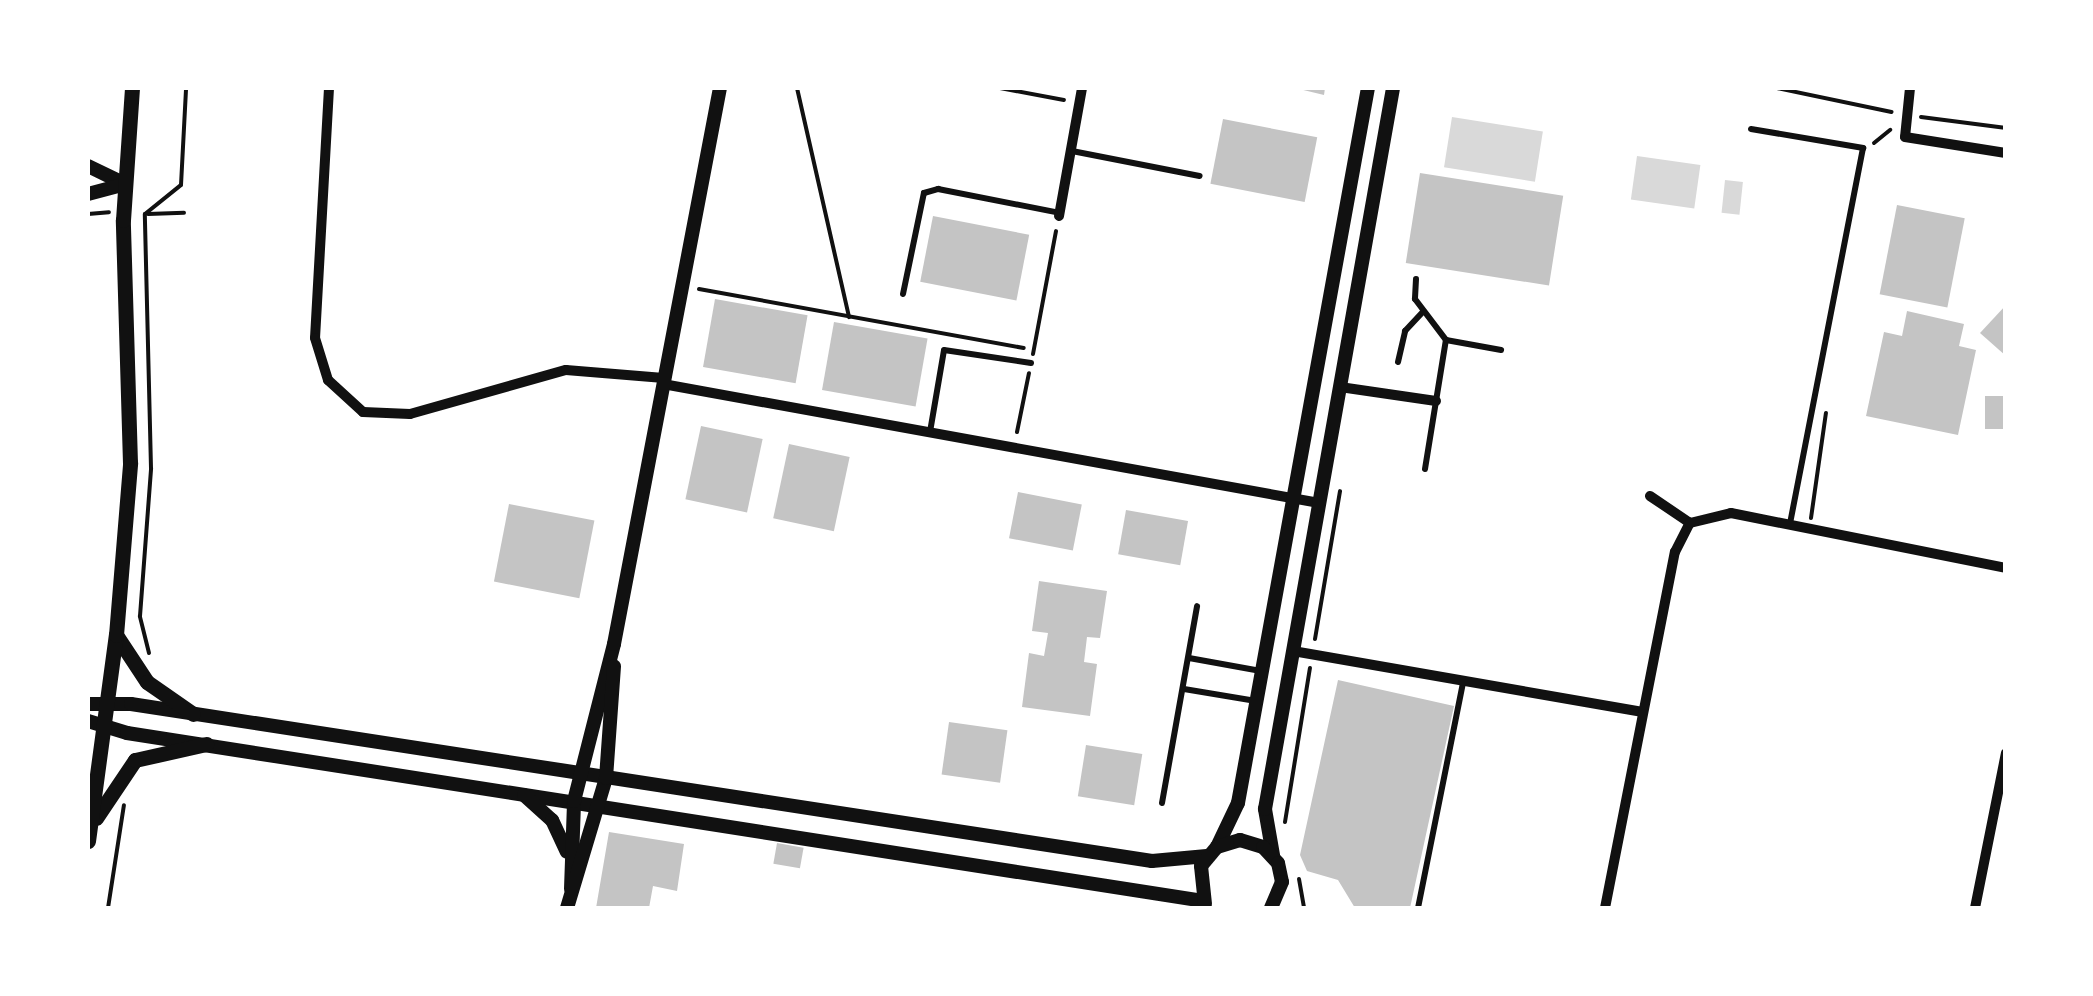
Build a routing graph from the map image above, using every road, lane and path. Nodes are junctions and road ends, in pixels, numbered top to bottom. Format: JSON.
{"nodes":[{"id":1,"x":132,"y":88,"type":"edge"},
{"id":2,"x":330,"y":88,"type":"edge"},
{"id":3,"x":720,"y":88,"type":"edge"},
{"id":4,"x":796,"y":88,"type":"edge"},
{"id":5,"x":1000,"y":88,"type":"edge"},
{"id":6,"x":1082,"y":88,"type":"edge"},
{"id":7,"x":1368,"y":88,"type":"edge"},
{"id":8,"x":1393,"y":88,"type":"edge"},
{"id":9,"x":1777,"y":88,"type":"edge"},
{"id":10,"x":1910,"y":88,"type":"edge"},
{"id":11,"x":1079,"y":103,"type":"junction"},
{"id":12,"x":1907,"y":116,"type":"junction"},
{"id":13,"x":2006,"y":128,"type":"edge"},
{"id":14,"x":1752,"y":129,"type":"dead end"},
{"id":15,"x":1070,"y":151,"type":"junction"},
{"id":16,"x":2006,"y":153,"type":"edge"},
{"id":17,"x":88,"y":166,"type":"edge"},
{"id":18,"x":1200,"y":176,"type":"dead end"},
{"id":19,"x":124,"y":184,"type":"junction"},
{"id":20,"x":88,"y":194,"type":"edge"},
{"id":21,"x":1059,"y":214,"type":"junction"},
{"id":22,"x":1416,"y":279,"type":"dead end"},
{"id":23,"x":682,"y":286,"type":"junction"},
{"id":24,"x":903,"y":294,"type":"dead end"},
{"id":25,"x":1423,"y":312,"type":"junction"},
{"id":26,"x":849,"y":316,"type":"junction"},
{"id":27,"x":1446,"y":340,"type":"junction"},
{"id":28,"x":1034,"y":350,"type":"junction"},
{"id":29,"x":1502,"y":350,"type":"dead end"},
{"id":30,"x":1398,"y":362,"type":"dead end"},
{"id":31,"x":1031,"y":363,"type":"junction"},
{"id":32,"x":664,"y":381,"type":"junction"},
{"id":33,"x":1340,"y":388,"type":"junction"},
{"id":34,"x":1436,"y":400,"type":"junction"},
{"id":35,"x":930,"y":432,"type":"junction"},
{"id":36,"x":1014,"y":448,"type":"junction"},
{"id":37,"x":1425,"y":469,"type":"dead end"},
{"id":38,"x":1650,"y":496,"type":"dead end"},
{"id":39,"x":1292,"y":498,"type":"junction"},
{"id":40,"x":1320,"y":503,"type":"junction"},
{"id":41,"x":1690,"y":523,"type":"junction"},
{"id":42,"x":1790,"y":524,"type":"junction"},
{"id":43,"x":2006,"y":568,"type":"edge"},
{"id":44,"x":1197,"y":606,"type":"dead end"},
{"id":45,"x":116,"y":635,"type":"junction"},
{"id":46,"x":614,"y":644,"type":"junction"},
{"id":47,"x":1293,"y":651,"type":"junction"},
{"id":48,"x":1188,"y":658,"type":"junction"},
{"id":49,"x":1262,"y":671,"type":"junction"},
{"id":50,"x":1463,"y":680,"type":"junction"},
{"id":51,"x":1184,"y":689,"type":"junction"},
{"id":52,"x":108,"y":701,"type":"junction"},
{"id":53,"x":1257,"y":701,"type":"junction"},
{"id":54,"x":88,"y":704,"type":"edge"},
{"id":55,"x":1642,"y":712,"type":"junction"},
{"id":56,"x":193,"y":714,"type":"junction"},
{"id":57,"x":88,"y":721,"type":"edge"},
{"id":58,"x":103,"y":729,"type":"junction"},
{"id":59,"x":206,"y":744,"type":"junction"},
{"id":60,"x":2006,"y":753,"type":"edge"},
{"id":61,"x":580,"y":774,"type":"junction"},
{"id":62,"x":606,"y":778,"type":"junction"},
{"id":63,"x":519,"y":792,"type":"junction"},
{"id":64,"x":574,"y":801,"type":"junction"},
{"id":65,"x":1162,"y":803,"type":"dead end"},
{"id":66,"x":600,"y":804,"type":"junction"},
{"id":67,"x":88,"y":841,"type":"edge"},
{"id":68,"x":1212,"y":851,"type":"junction"},
{"id":69,"x":1272,"y":855,"type":"junction"},
{"id":70,"x":568,"y":857,"type":"junction"},
{"id":71,"x":1282,"y":882,"type":"junction"},
{"id":72,"x":571,"y":889,"type":"junction"},
{"id":73,"x":1206,"y":905,"type":"edge"},
{"id":74,"x":567,"y":908,"type":"edge"},
{"id":75,"x":1272,"y":908,"type":"edge"},
{"id":76,"x":1284,"y":908,"type":"edge"},
{"id":77,"x":1418,"y":908,"type":"edge"},
{"id":78,"x":1604,"y":908,"type":"edge"},
{"id":79,"x":1975,"y":908,"type":"edge"}],
"edges":[{"from":1,"to":19,"type":"main road"},
{"from":2,"to":32,"type":"street"},
{"from":3,"to":23,"type":"street"},
{"from":4,"to":26,"type":"path"},
{"from":5,"to":11,"type":"path"},
{"from":6,"to":11,"type":"street"},
{"from":7,"to":39,"type":"street"},
{"from":8,"to":33,"type":"street"},
{"from":9,"to":12,"type":"path"},
{"from":10,"to":12,"type":"street"},
{"from":11,"to":15,"type":"street"},
{"from":12,"to":13,"type":"path"},
{"from":12,"to":16,"type":"street"},
{"from":14,"to":42,"type":"lane"},
{"from":15,"to":18,"type":"lane"},
{"from":15,"to":21,"type":"street"},
{"from":17,"to":19,"type":"street"},
{"from":19,"to":20,"type":"street"},
{"from":19,"to":45,"type":"main road"},
{"from":21,"to":24,"type":"lane"},
{"from":21,"to":28,"type":"path"},
{"from":22,"to":25,"type":"lane"},
{"from":23,"to":26,"type":"path"},
{"from":23,"to":32,"type":"street"},
{"from":25,"to":27,"type":"lane"},
{"from":25,"to":30,"type":"lane"},
{"from":26,"to":28,"type":"path"},
{"from":27,"to":29,"type":"lane"},
{"from":27,"to":34,"type":"lane"},
{"from":28,"to":31,"type":"path"},
{"from":31,"to":35,"type":"lane"},
{"from":31,"to":36,"type":"path"},
{"from":32,"to":35,"type":"street"},
{"from":32,"to":46,"type":"street"},
{"from":33,"to":34,"type":"street"},
{"from":33,"to":40,"type":"street"},
{"from":34,"to":37,"type":"lane"},
{"from":35,"to":36,"type":"street"},
{"from":36,"to":39,"type":"street"},
{"from":38,"to":41,"type":"street"},
{"from":39,"to":40,"type":"street"},
{"from":39,"to":49,"type":"street"},
{"from":40,"to":47,"type":"street"},
{"from":41,"to":42,"type":"street"},
{"from":41,"to":55,"type":"street"},
{"from":42,"to":43,"type":"street"},
{"from":44,"to":48,"type":"lane"},
{"from":45,"to":52,"type":"main road"},
{"from":45,"to":56,"type":"main road"},
{"from":46,"to":61,"type":"street"},
{"from":46,"to":62,"type":"street"},
{"from":47,"to":50,"type":"street"},
{"from":47,"to":69,"type":"street"},
{"from":48,"to":49,"type":"lane"},
{"from":48,"to":51,"type":"lane"},
{"from":49,"to":53,"type":"street"},
{"from":50,"to":55,"type":"street"},
{"from":50,"to":77,"type":"lane"},
{"from":51,"to":53,"type":"lane"},
{"from":51,"to":65,"type":"lane"},
{"from":52,"to":54,"type":"street"},
{"from":52,"to":56,"type":"street"},
{"from":52,"to":58,"type":"main road"},
{"from":53,"to":68,"type":"street"},
{"from":55,"to":78,"type":"street"},
{"from":56,"to":61,"type":"street"},
{"from":57,"to":58,"type":"street"},
{"from":58,"to":59,"type":"street"},
{"from":58,"to":67,"type":"main road"},
{"from":59,"to":63,"type":"street"},
{"from":59,"to":67,"type":"main road"},
{"from":60,"to":79,"type":"street"},
{"from":61,"to":62,"type":"street"},
{"from":61,"to":64,"type":"street"},
{"from":62,"to":66,"type":"street"},
{"from":62,"to":68,"type":"street"},
{"from":63,"to":64,"type":"street"},
{"from":63,"to":70,"type":"street"},
{"from":64,"to":66,"type":"street"},
{"from":64,"to":70,"type":"street"},
{"from":66,"to":72,"type":"street"},
{"from":66,"to":73,"type":"street"},
{"from":68,"to":69,"type":"street"},
{"from":68,"to":73,"type":"street"},
{"from":69,"to":71,"type":"street"},
{"from":70,"to":72,"type":"street"},
{"from":71,"to":75,"type":"street"},
{"from":71,"to":76,"type":"street"},
{"from":72,"to":74,"type":"street"}]}
